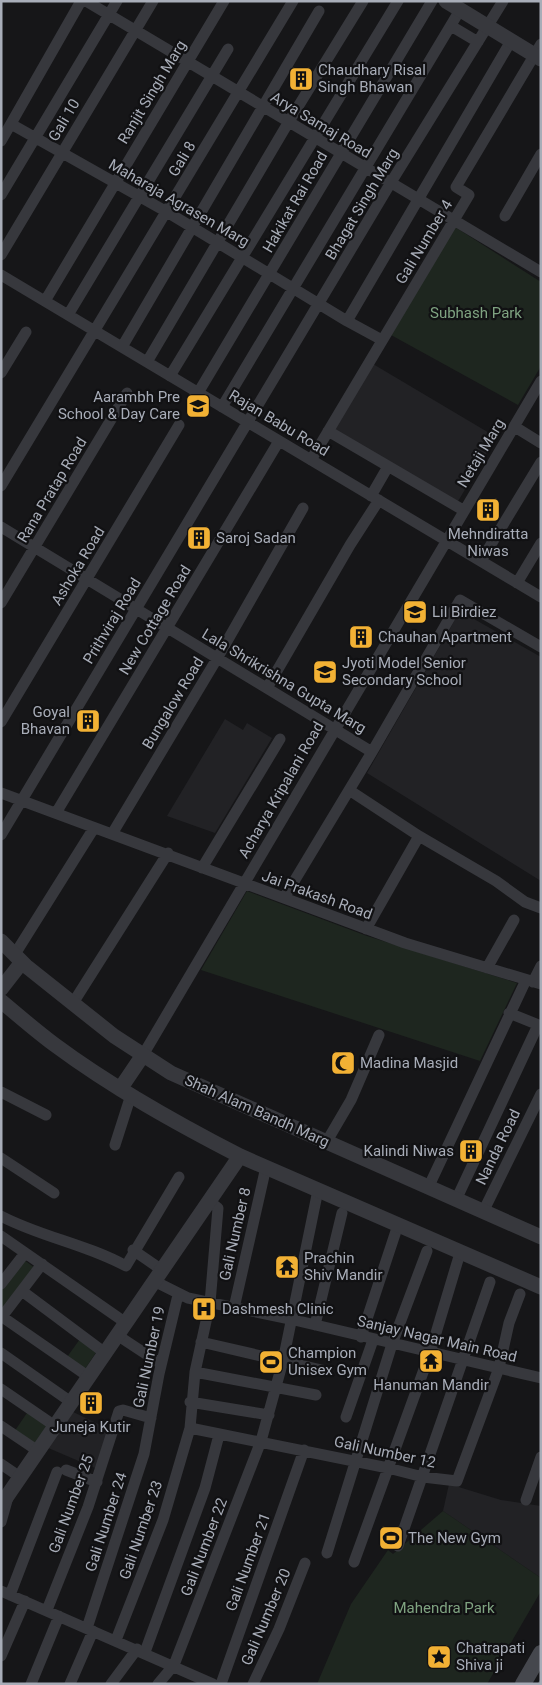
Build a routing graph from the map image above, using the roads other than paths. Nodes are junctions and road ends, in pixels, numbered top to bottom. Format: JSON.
{"nodes":[{"id":1,"x":82,"y":1,"type":"edge"},
{"id":2,"x":86,"y":1,"type":"edge"},
{"id":3,"x":117,"y":1,"type":"edge"},
{"id":4,"x":152,"y":1,"type":"edge"},
{"id":5,"x":224,"y":1,"type":"edge"},
{"id":6,"x":293,"y":1,"type":"edge"},
{"id":7,"x":363,"y":1,"type":"edge"},
{"id":8,"x":398,"y":1,"type":"edge"},
{"id":9,"x":432,"y":1,"type":"edge"},
{"id":10,"x":446,"y":1,"type":"edge"},
{"id":11,"x":503,"y":1,"type":"edge"},
{"id":12,"x":460,"y":10,"type":"junction"},
{"id":13,"x":319,"y":11,"type":"dead end"},
{"id":14,"x":110,"y":16,"type":"junction"},
{"id":15,"x":451,"y":26,"type":"junction"},
{"id":16,"x":487,"y":27,"type":"junction"},
{"id":17,"x":135,"y":30,"type":"junction"},
{"id":18,"x":478,"y":42,"type":"junction"},
{"id":19,"x":511,"y":42,"type":"junction"},
{"id":20,"x":228,"y":49,"type":"dead end"},
{"id":21,"x":539,"y":53,"type":"edge"},
{"id":22,"x":187,"y":61,"type":"junction"},
{"id":23,"x":212,"y":76,"type":"junction"},
{"id":24,"x":238,"y":92,"type":"junction"},
{"id":25,"x":262,"y":107,"type":"junction"},
{"id":26,"x":288,"y":123,"type":"junction"},
{"id":27,"x":11,"y":124,"type":"junction"},
{"id":28,"x":36,"y":138,"type":"junction"},
{"id":29,"x":315,"y":139,"type":"junction"},
{"id":30,"x":1,"y":140,"type":"edge"},
{"id":31,"x":62,"y":153,"type":"junction"},
{"id":32,"x":340,"y":154,"type":"junction"},
{"id":33,"x":541,"y":154,"type":"edge"},
{"id":34,"x":365,"y":170,"type":"junction"},
{"id":35,"x":115,"y":184,"type":"junction"},
{"id":36,"x":390,"y":184,"type":"junction"},
{"id":37,"x":1,"y":196,"type":"edge"},
{"id":38,"x":139,"y":197,"type":"junction"},
{"id":39,"x":418,"y":201,"type":"junction"},
{"id":40,"x":167,"y":212,"type":"junction"},
{"id":41,"x":505,"y":216,"type":"dead end"},
{"id":42,"x":454,"y":220,"type":"junction"},
{"id":43,"x":191,"y":227,"type":"junction"},
{"id":44,"x":218,"y":242,"type":"junction"},
{"id":45,"x":1,"y":255,"type":"edge"},
{"id":46,"x":243,"y":257,"type":"junction"},
{"id":47,"x":541,"y":272,"type":"edge"},
{"id":48,"x":270,"y":274,"type":"junction"},
{"id":49,"x":1,"y":275,"type":"edge"},
{"id":50,"x":294,"y":288,"type":"junction"},
{"id":51,"x":45,"y":301,"type":"junction"},
{"id":52,"x":320,"y":304,"type":"junction"},
{"id":53,"x":68,"y":315,"type":"junction"},
{"id":54,"x":347,"y":321,"type":"junction"},
{"id":55,"x":95,"y":331,"type":"junction"},
{"id":56,"x":26,"y":332,"type":"dead end"},
{"id":57,"x":382,"y":340,"type":"junction"},
{"id":58,"x":122,"y":347,"type":"junction"},
{"id":59,"x":147,"y":362,"type":"junction"},
{"id":60,"x":1,"y":373,"type":"edge"},
{"id":61,"x":170,"y":376,"type":"junction"},
{"id":62,"x":541,"y":381,"type":"edge"},
{"id":63,"x":198,"y":393,"type":"junction"},
{"id":64,"x":127,"y":394,"type":"dead end"},
{"id":65,"x":222,"y":407,"type":"junction"},
{"id":66,"x":249,"y":423,"type":"junction"},
{"id":67,"x":179,"y":425,"type":"dead end"},
{"id":68,"x":514,"y":427,"type":"junction"},
{"id":69,"x":328,"y":431,"type":"junction"},
{"id":70,"x":279,"y":441,"type":"junction"},
{"id":71,"x":541,"y":443,"type":"edge"},
{"id":72,"x":311,"y":460,"type":"junction"},
{"id":73,"x":541,"y":462,"type":"edge"},
{"id":74,"x":386,"y":470,"type":"dead end"},
{"id":75,"x":1,"y":486,"type":"edge"},
{"id":76,"x":375,"y":498,"type":"junction"},
{"id":77,"x":303,"y":508,"type":"dead end"},
{"id":78,"x":464,"y":510,"type":"junction"},
{"id":79,"x":1,"y":527,"type":"edge"},
{"id":80,"x":445,"y":540,"type":"junction"},
{"id":81,"x":541,"y":543,"type":"edge"},
{"id":82,"x":35,"y":547,"type":"junction"},
{"id":83,"x":481,"y":561,"type":"junction"},
{"id":84,"x":87,"y":579,"type":"junction"},
{"id":85,"x":516,"y":583,"type":"junction"},
{"id":86,"x":541,"y":597,"type":"edge"},
{"id":87,"x":1,"y":603,"type":"edge"},
{"id":88,"x":137,"y":610,"type":"junction"},
{"id":89,"x":168,"y":628,"type":"junction"},
{"id":90,"x":541,"y":647,"type":"edge"},
{"id":91,"x":218,"y":657,"type":"junction"},
{"id":92,"x":268,"y":688,"type":"junction"},
{"id":93,"x":1,"y":722,"type":"edge"},
{"id":94,"x":334,"y":730,"type":"junction"},
{"id":95,"x":280,"y":739,"type":"dead end"},
{"id":96,"x":372,"y":752,"type":"junction"},
{"id":97,"x":349,"y":790,"type":"junction"},
{"id":98,"x":1,"y":793,"type":"edge"},
{"id":99,"x":22,"y":800,"type":"junction"},
{"id":100,"x":56,"y":814,"type":"junction"},
{"id":101,"x":94,"y":828,"type":"junction"},
{"id":102,"x":112,"y":834,"type":"junction"},
{"id":103,"x":1,"y":835,"type":"edge"},
{"id":104,"x":419,"y":836,"type":"junction"},
{"id":105,"x":168,"y":853,"type":"junction"},
{"id":106,"x":202,"y":868,"type":"junction"},
{"id":107,"x":244,"y":884,"type":"junction"},
{"id":108,"x":284,"y":898,"type":"junction"},
{"id":109,"x":541,"y":908,"type":"edge"},
{"id":110,"x":514,"y":920,"type":"dead end"},
{"id":111,"x":366,"y":929,"type":"junction"},
{"id":112,"x":1,"y":941,"type":"edge"},
{"id":113,"x":19,"y":958,"type":"junction"},
{"id":114,"x":541,"y":966,"type":"edge"},
{"id":115,"x":488,"y":968,"type":"junction"},
{"id":116,"x":533,"y":982,"type":"edge"},
{"id":117,"x":1,"y":989,"type":"edge"},
{"id":118,"x":1,"y":1001,"type":"edge"},
{"id":119,"x":73,"y":1003,"type":"junction"},
{"id":120,"x":509,"y":1013,"type":"junction"},
{"id":121,"x":540,"y":1026,"type":"edge"},
{"id":122,"x":379,"y":1034,"type":"dead end"},
{"id":123,"x":143,"y":1055,"type":"junction"},
{"id":124,"x":1,"y":1092,"type":"edge"},
{"id":125,"x":126,"y":1092,"type":"junction"},
{"id":126,"x":541,"y":1094,"type":"edge"},
{"id":127,"x":46,"y":1115,"type":"dead end"},
{"id":128,"x":327,"y":1141,"type":"junction"},
{"id":129,"x":115,"y":1146,"type":"dead end"},
{"id":130,"x":240,"y":1156,"type":"junction"},
{"id":131,"x":1,"y":1158,"type":"edge"},
{"id":132,"x":266,"y":1167,"type":"junction"},
{"id":133,"x":179,"y":1177,"type":"dead end"},
{"id":134,"x":428,"y":1188,"type":"junction"},
{"id":135,"x":318,"y":1190,"type":"junction"},
{"id":136,"x":54,"y":1193,"type":"dead end"},
{"id":137,"x":456,"y":1200,"type":"junction"},
{"id":138,"x":208,"y":1201,"type":"junction"},
{"id":139,"x":483,"y":1212,"type":"junction"},
{"id":140,"x":342,"y":1213,"type":"dead end"},
{"id":141,"x":1,"y":1216,"type":"edge"},
{"id":142,"x":398,"y":1225,"type":"junction"},
{"id":143,"x":540,"y":1235,"type":"edge"},
{"id":144,"x":1,"y":1236,"type":"edge"},
{"id":145,"x":133,"y":1250,"type":"junction"},
{"id":146,"x":427,"y":1251,"type":"dead end"},
{"id":147,"x":25,"y":1253,"type":"junction"},
{"id":148,"x":460,"y":1253,"type":"junction"},
{"id":149,"x":42,"y":1264,"type":"junction"},
{"id":150,"x":158,"y":1275,"type":"junction"},
{"id":151,"x":2,"y":1281,"type":"edge"},
{"id":152,"x":490,"y":1282,"type":"dead end"},
{"id":153,"x":541,"y":1287,"type":"edge"},
{"id":154,"x":22,"y":1291,"type":"junction"},
{"id":155,"x":520,"y":1294,"type":"dead end"},
{"id":156,"x":178,"y":1295,"type":"junction"},
{"id":157,"x":210,"y":1303,"type":"junction"},
{"id":158,"x":234,"y":1308,"type":"junction"},
{"id":159,"x":2,"y":1317,"type":"edge"},
{"id":160,"x":290,"y":1319,"type":"junction"},
{"id":161,"x":315,"y":1325,"type":"junction"},
{"id":162,"x":121,"y":1329,"type":"junction"},
{"id":163,"x":361,"y":1337,"type":"junction"},
{"id":164,"x":372,"y":1340,"type":"junction"},
{"id":165,"x":201,"y":1342,"type":"junction"},
{"id":166,"x":392,"y":1344,"type":"junction"},
{"id":167,"x":1,"y":1353,"type":"edge"},
{"id":168,"x":105,"y":1353,"type":"junction"},
{"id":169,"x":430,"y":1353,"type":"junction"},
{"id":170,"x":464,"y":1360,"type":"junction"},
{"id":171,"x":283,"y":1361,"type":"junction"},
{"id":172,"x":161,"y":1364,"type":"junction"},
{"id":173,"x":499,"y":1368,"type":"junction"},
{"id":174,"x":326,"y":1371,"type":"dead end"},
{"id":175,"x":195,"y":1372,"type":"junction"},
{"id":176,"x":89,"y":1377,"type":"junction"},
{"id":177,"x":541,"y":1378,"type":"edge"},
{"id":178,"x":1,"y":1388,"type":"edge"},
{"id":179,"x":276,"y":1388,"type":"junction"},
{"id":180,"x":316,"y":1395,"type":"dead end"},
{"id":181,"x":72,"y":1402,"type":"junction"},
{"id":182,"x":190,"y":1402,"type":"junction"},
{"id":183,"x":269,"y":1414,"type":"junction"},
{"id":184,"x":346,"y":1417,"type":"dead end"},
{"id":185,"x":151,"y":1421,"type":"junction"},
{"id":186,"x":1,"y":1426,"type":"edge"},
{"id":187,"x":55,"y":1426,"type":"junction"},
{"id":188,"x":190,"y":1428,"type":"junction"},
{"id":189,"x":219,"y":1434,"type":"junction"},
{"id":190,"x":262,"y":1441,"type":"junction"},
{"id":191,"x":304,"y":1450,"type":"junction"},
{"id":192,"x":38,"y":1451,"type":"junction"},
{"id":193,"x":541,"y":1456,"type":"edge"},
{"id":194,"x":354,"y":1460,"type":"junction"},
{"id":195,"x":1,"y":1464,"type":"edge"},
{"id":196,"x":388,"y":1468,"type":"junction"},
{"id":197,"x":20,"y":1477,"type":"junction"},
{"id":198,"x":423,"y":1477,"type":"junction"},
{"id":199,"x":96,"y":1482,"type":"junction"},
{"id":200,"x":5,"y":1499,"type":"edge"},
{"id":201,"x":526,"y":1500,"type":"dead end"},
{"id":202,"x":1,"y":1522,"type":"edge"},
{"id":203,"x":398,"y":1546,"type":"dead end"},
{"id":204,"x":327,"y":1553,"type":"dead end"},
{"id":205,"x":354,"y":1562,"type":"dead end"},
{"id":206,"x":305,"y":1563,"type":"dead end"},
{"id":207,"x":6,"y":1593,"type":"edge"},
{"id":208,"x":25,"y":1601,"type":"junction"},
{"id":209,"x":47,"y":1610,"type":"junction"},
{"id":210,"x":59,"y":1616,"type":"junction"},
{"id":211,"x":90,"y":1629,"type":"junction"},
{"id":212,"x":116,"y":1640,"type":"junction"},
{"id":213,"x":141,"y":1651,"type":"junction"},
{"id":214,"x":541,"y":1653,"type":"edge"},
{"id":215,"x":1,"y":1656,"type":"edge"},
{"id":216,"x":174,"y":1665,"type":"junction"},
{"id":217,"x":210,"y":1683,"type":"edge"},
{"id":218,"x":31,"y":1684,"type":"edge"},
{"id":219,"x":70,"y":1684,"type":"edge"},
{"id":220,"x":111,"y":1684,"type":"edge"},
{"id":221,"x":158,"y":1684,"type":"edge"},
{"id":222,"x":221,"y":1684,"type":"edge"},
{"id":223,"x":253,"y":1684,"type":"edge"},
{"id":224,"x":523,"y":1684,"type":"edge"}],
"edges":[{"from":1,"to":27,"type":"street"},
{"from":2,"to":14,"type":"street","name":"Arya Samaj Road"},
{"from":3,"to":14,"type":"street"},
{"from":4,"to":17,"type":"street","name":"Gali 10"},
{"from":5,"to":22,"type":"street","name":"Ranjit Singh Marg"},
{"from":6,"to":24,"type":"street","name":"Gali 8"},
{"from":7,"to":26,"type":"street"},
{"from":8,"to":29,"type":"street"},
{"from":9,"to":32,"type":"street","name":"Hakikat Rai Road"},
{"from":10,"to":12,"type":"street"},
{"from":11,"to":16,"type":"street","name":"Bhagat Singh Marg"},
{"from":12,"to":15,"type":"street"},
{"from":12,"to":16,"type":"street"},
{"from":13,"to":25,"type":"street"},
{"from":14,"to":17,"type":"street","name":"Arya Samaj Road"},
{"from":14,"to":28,"type":"street"},
{"from":15,"to":18,"type":"street"},
{"from":15,"to":34,"type":"street"},
{"from":16,"to":18,"type":"street","name":"Bhagat Singh Marg"},
{"from":16,"to":19,"type":"street"},
{"from":17,"to":22,"type":"street","name":"Arya Samaj Road"},
{"from":17,"to":31,"type":"street","name":"Gali 10"},
{"from":18,"to":36,"type":"street","name":"Bhagat Singh Marg"},
{"from":19,"to":21,"type":"street"},
{"from":19,"to":39,"type":"street"},
{"from":20,"to":23,"type":"street"},
{"from":21,"to":42,"type":"street","name":"Gali Number 4"},
{"from":22,"to":23,"type":"street","name":"Arya Samaj Road"},
{"from":22,"to":35,"type":"street","name":"Ranjit Singh Marg"},
{"from":23,"to":24,"type":"street","name":"Arya Samaj Road"},
{"from":23,"to":38,"type":"street"},
{"from":24,"to":25,"type":"street","name":"Arya Samaj Road"},
{"from":24,"to":40,"type":"street","name":"Gali 8"},
{"from":25,"to":26,"type":"street","name":"Arya Samaj Road"},
{"from":25,"to":43,"type":"street"},
{"from":26,"to":29,"type":"street","name":"Arya Samaj Road"},
{"from":26,"to":44,"type":"street"},
{"from":27,"to":28,"type":"street","name":"Maharaja Agrasen Marg"},
{"from":27,"to":30,"type":"street"},
{"from":28,"to":31,"type":"street","name":"Maharaja Agrasen Marg"},
{"from":28,"to":37,"type":"street"},
{"from":29,"to":32,"type":"street","name":"Arya Samaj Road"},
{"from":29,"to":46,"type":"street"},
{"from":31,"to":35,"type":"street","name":"Maharaja Agrasen Marg"},
{"from":31,"to":45,"type":"street","name":"Gali 10"},
{"from":32,"to":34,"type":"street","name":"Arya Samaj Road"},
{"from":32,"to":48,"type":"street","name":"Hakikat Rai Road"},
{"from":33,"to":41,"type":"street"},
{"from":34,"to":36,"type":"street","name":"Arya Samaj Road"},
{"from":34,"to":50,"type":"street"},
{"from":35,"to":38,"type":"street","name":"Maharaja Agrasen Marg"},
{"from":35,"to":51,"type":"street","name":"Ranjit Singh Marg"},
{"from":36,"to":39,"type":"street","name":"Arya Samaj Road"},
{"from":36,"to":52,"type":"street","name":"Bhagat Singh Marg"},
{"from":38,"to":40,"type":"street","name":"Maharaja Agrasen Marg"},
{"from":38,"to":53,"type":"street"},
{"from":39,"to":42,"type":"street","name":"Arya Samaj Road"},
{"from":39,"to":54,"type":"street"},
{"from":40,"to":43,"type":"street","name":"Maharaja Agrasen Marg"},
{"from":40,"to":55,"type":"street","name":"Gali 8"},
{"from":42,"to":47,"type":"street","name":"Arya Samaj Road"},
{"from":42,"to":57,"type":"street","name":"Gali Number 4"},
{"from":43,"to":44,"type":"street","name":"Maharaja Agrasen Marg"},
{"from":43,"to":58,"type":"street"},
{"from":44,"to":46,"type":"street","name":"Maharaja Agrasen Marg"},
{"from":44,"to":59,"type":"street"},
{"from":46,"to":48,"type":"street","name":"Maharaja Agrasen Marg"},
{"from":46,"to":61,"type":"street"},
{"from":48,"to":50,"type":"street","name":"Maharaja Agrasen Marg"},
{"from":48,"to":63,"type":"street","name":"Hakikat Rai Road"},
{"from":49,"to":51,"type":"street","name":"Rajan Babu Road"},
{"from":50,"to":52,"type":"street","name":"Maharaja Agrasen Marg"},
{"from":50,"to":65,"type":"street"},
{"from":51,"to":53,"type":"street","name":"Rajan Babu Road"},
{"from":52,"to":54,"type":"street","name":"Maharaja Agrasen Marg"},
{"from":52,"to":66,"type":"street","name":"Bhagat Singh Marg"},
{"from":53,"to":55,"type":"street","name":"Rajan Babu Road"},
{"from":54,"to":57,"type":"street","name":"Maharaja Agrasen Marg"},
{"from":55,"to":58,"type":"street","name":"Rajan Babu Road"},
{"from":55,"to":75,"type":"street","name":"Gali 8"},
{"from":56,"to":60,"type":"street"},
{"from":57,"to":69,"type":"street","name":"Gali Number 4"},
{"from":58,"to":59,"type":"street","name":"Rajan Babu Road"},
{"from":59,"to":61,"type":"street","name":"Rajan Babu Road"},
{"from":61,"to":63,"type":"street","name":"Rajan Babu Road"},
{"from":62,"to":68,"type":"street","name":"Netaji Marg"},
{"from":63,"to":65,"type":"street","name":"Rajan Babu Road"},
{"from":64,"to":82,"type":"street","name":"Rana Pratap Road"},
{"from":65,"to":66,"type":"street","name":"Rajan Babu Road"},
{"from":66,"to":70,"type":"street","name":"Rajan Babu Road"},
{"from":66,"to":88,"type":"street","name":"Prithviraj Road"},
{"from":67,"to":84,"type":"street","name":"Ashoka Road"},
{"from":68,"to":71,"type":"street"},
{"from":68,"to":78,"type":"street","name":"Netaji Marg"},
{"from":69,"to":72,"type":"street","name":"Gali Number 4"},
{"from":69,"to":78,"type":"street"},
{"from":70,"to":72,"type":"street","name":"Rajan Babu Road"},
{"from":70,"to":89,"type":"street","name":"New Cottage Road"},
{"from":72,"to":76,"type":"street","name":"Rajan Babu Road"},
{"from":73,"to":83,"type":"street"},
{"from":74,"to":76,"type":"street"},
{"from":76,"to":80,"type":"street","name":"Rajan Babu Road"},
{"from":76,"to":92,"type":"street"},
{"from":77,"to":91,"type":"street","name":"Bungalow Road"},
{"from":78,"to":80,"type":"street","name":"Netaji Marg"},
{"from":79,"to":82,"type":"street","name":"Lala Shrikrishna Gupta Marg"},
{"from":80,"to":83,"type":"street","name":"Rajan Babu Road"},
{"from":80,"to":94,"type":"street","name":"Acharya Kripalani Road"},
{"from":81,"to":85,"type":"street"},
{"from":82,"to":84,"type":"street","name":"Lala Shrikrishna Gupta Marg"},
{"from":82,"to":87,"type":"street","name":"Rana Pratap Road"},
{"from":83,"to":85,"type":"street","name":"Rajan Babu Road"},
{"from":84,"to":88,"type":"street","name":"Lala Shrikrishna Gupta Marg"},
{"from":84,"to":93,"type":"street","name":"Ashoka Road"},
{"from":85,"to":86,"type":"street","name":"Rajan Babu Road"},
{"from":88,"to":89,"type":"street","name":"Lala Shrikrishna Gupta Marg"},
{"from":88,"to":99,"type":"street","name":"Prithviraj Road"},
{"from":89,"to":91,"type":"street","name":"Lala Shrikrishna Gupta Marg"},
{"from":89,"to":100,"type":"street","name":"New Cottage Road"},
{"from":90,"to":96,"type":"street"},
{"from":91,"to":92,"type":"street","name":"Lala Shrikrishna Gupta Marg"},
{"from":91,"to":102,"type":"street","name":"Bungalow Road"},
{"from":92,"to":94,"type":"street","name":"Lala Shrikrishna Gupta Marg"},
{"from":94,"to":96,"type":"street","name":"Lala Shrikrishna Gupta Marg"},
{"from":94,"to":107,"type":"street","name":"Acharya Kripalani Road"},
{"from":95,"to":106,"type":"street","name":"Acharya Kripalani Road"},
{"from":96,"to":97,"type":"street"},
{"from":97,"to":104,"type":"street"},
{"from":97,"to":108,"type":"street"},
{"from":98,"to":99,"type":"street","name":"Jai Prakash Road"},
{"from":99,"to":100,"type":"street","name":"Jai Prakash Road"},
{"from":99,"to":103,"type":"street","name":"Prithviraj Road"},
{"from":100,"to":101,"type":"street","name":"Jai Prakash Road"},
{"from":101,"to":102,"type":"street","name":"Jai Prakash Road"},
{"from":101,"to":113,"type":"street"},
{"from":102,"to":105,"type":"street","name":"Jai Prakash Road"},
{"from":104,"to":109,"type":"street"},
{"from":104,"to":111,"type":"street"},
{"from":105,"to":106,"type":"street","name":"Jai Prakash Road"},
{"from":105,"to":119,"type":"street"},
{"from":106,"to":107,"type":"street","name":"Jai Prakash Road"},
{"from":107,"to":108,"type":"street","name":"Jai Prakash Road"},
{"from":107,"to":123,"type":"street","name":"Acharya Kripalani Road"},
{"from":108,"to":111,"type":"street","name":"Jai Prakash Road"},
{"from":110,"to":115,"type":"street"},
{"from":111,"to":115,"type":"street","name":"Jai Prakash Road"},
{"from":112,"to":113,"type":"street","name":"Shah Alam Bandh Marg"},
{"from":113,"to":117,"type":"street"},
{"from":113,"to":119,"type":"street","name":"Shah Alam Bandh Marg"},
{"from":114,"to":116,"type":"street"},
{"from":115,"to":116,"type":"street","name":"Jai Prakash Road"},
{"from":116,"to":120,"type":"street"},
{"from":118,"to":125,"type":"street"},
{"from":119,"to":123,"type":"street","name":"Shah Alam Bandh Marg"},
{"from":120,"to":121,"type":"street"},
{"from":120,"to":134,"type":"street"},
{"from":121,"to":137,"type":"street"},
{"from":122,"to":128,"type":"street"},
{"from":123,"to":125,"type":"street"},
{"from":123,"to":128,"type":"street","name":"Shah Alam Bandh Marg"},
{"from":124,"to":127,"type":"street"},
{"from":125,"to":129,"type":"street"},
{"from":125,"to":130,"type":"street"},
{"from":126,"to":139,"type":"street","name":"Nanda Road"},
{"from":128,"to":134,"type":"street","name":"Shah Alam Bandh Marg"},
{"from":130,"to":132,"type":"street"},
{"from":130,"to":138,"type":"street"},
{"from":131,"to":136,"type":"street"},
{"from":132,"to":135,"type":"street"},
{"from":132,"to":158,"type":"street","name":"Gali Number 8"},
{"from":133,"to":145,"type":"street"},
{"from":134,"to":137,"type":"street","name":"Shah Alam Bandh Marg"},
{"from":135,"to":142,"type":"street"},
{"from":135,"to":160,"type":"street","name":"Gali Number 22"},
{"from":137,"to":139,"type":"street","name":"Shah Alam Bandh Marg"},
{"from":138,"to":150,"type":"street"},
{"from":138,"to":157,"type":"street","name":"Gali Number 23"},
{"from":139,"to":143,"type":"street","name":"Shah Alam Bandh Marg"},
{"from":140,"to":161,"type":"street"},
{"from":141,"to":145,"type":"street"},
{"from":142,"to":148,"type":"street"},
{"from":142,"to":163,"type":"street"},
{"from":144,"to":147,"type":"street"},
{"from":145,"to":150,"type":"street","name":"Sanjay Nagar Main Road"},
{"from":146,"to":166,"type":"street"},
{"from":147,"to":149,"type":"street"},
{"from":147,"to":151,"type":"street"},
{"from":148,"to":153,"type":"street"},
{"from":148,"to":169,"type":"street"},
{"from":149,"to":154,"type":"street"},
{"from":149,"to":162,"type":"street"},
{"from":150,"to":156,"type":"street","name":"Sanjay Nagar Main Road"},
{"from":150,"to":162,"type":"street"},
{"from":152,"to":170,"type":"street"},
{"from":154,"to":159,"type":"street"},
{"from":154,"to":168,"type":"street"},
{"from":155,"to":173,"type":"street"},
{"from":156,"to":157,"type":"street","name":"Sanjay Nagar Main Road"},
{"from":156,"to":172,"type":"street","name":"Gali Number 19"},
{"from":157,"to":158,"type":"street","name":"Sanjay Nagar Main Road"},
{"from":157,"to":165,"type":"street","name":"Gali Number 23"},
{"from":158,"to":160,"type":"street","name":"Sanjay Nagar Main Road"},
{"from":159,"to":176,"type":"street"},
{"from":160,"to":161,"type":"street","name":"Sanjay Nagar Main Road"},
{"from":160,"to":171,"type":"street","name":"Gali Number 22"},
{"from":161,"to":163,"type":"street","name":"Sanjay Nagar Main Road"},
{"from":162,"to":168,"type":"street"},
{"from":162,"to":172,"type":"street"},
{"from":163,"to":164,"type":"street","name":"Sanjay Nagar Main Road"},
{"from":164,"to":166,"type":"street","name":"Sanjay Nagar Main Road"},
{"from":164,"to":184,"type":"street"},
{"from":165,"to":171,"type":"street"},
{"from":165,"to":175,"type":"street","name":"Gali Number 23"},
{"from":166,"to":169,"type":"street","name":"Sanjay Nagar Main Road"},
{"from":166,"to":194,"type":"street"},
{"from":167,"to":181,"type":"street"},
{"from":168,"to":176,"type":"street"},
{"from":169,"to":170,"type":"street","name":"Sanjay Nagar Main Road"},
{"from":169,"to":196,"type":"street"},
{"from":170,"to":173,"type":"street","name":"Sanjay Nagar Main Road"},
{"from":170,"to":198,"type":"street"},
{"from":171,"to":174,"type":"street"},
{"from":171,"to":179,"type":"street","name":"Gali Number 22"},
{"from":172,"to":185,"type":"street","name":"Gali Number 19"},
{"from":173,"to":177,"type":"street","name":"Sanjay Nagar Main Road"},
{"from":173,"to":198,"type":"street","name":"Gali Number 12"},
{"from":175,"to":179,"type":"street"},
{"from":175,"to":182,"type":"street","name":"Gali Number 23"},
{"from":176,"to":181,"type":"street"},
{"from":178,"to":187,"type":"street"},
{"from":179,"to":180,"type":"street"},
{"from":179,"to":183,"type":"street","name":"Gali Number 22"},
{"from":181,"to":187,"type":"street"},
{"from":182,"to":183,"type":"street"},
{"from":182,"to":188,"type":"street","name":"Gali Number 23"},
{"from":183,"to":190,"type":"street","name":"Gali Number 22"},
{"from":185,"to":199,"type":"street","name":"Gali Number 25"},
{"from":185,"to":211,"type":"street","name":"Gali Number 24"},
{"from":186,"to":192,"type":"street"},
{"from":187,"to":192,"type":"street"},
{"from":188,"to":189,"type":"street","name":"Gali Number 12"},
{"from":188,"to":212,"type":"street","name":"Gali Number 23"},
{"from":189,"to":190,"type":"street","name":"Gali Number 12"},
{"from":189,"to":213,"type":"street"},
{"from":190,"to":191,"type":"street","name":"Gali Number 12"},
{"from":190,"to":216,"type":"street","name":"Gali Number 22"},
{"from":191,"to":194,"type":"street","name":"Gali Number 12"},
{"from":191,"to":222,"type":"street","name":"Gali Number 21"},
{"from":192,"to":197,"type":"street"},
{"from":193,"to":201,"type":"street"},
{"from":194,"to":196,"type":"street","name":"Gali Number 12"},
{"from":194,"to":204,"type":"street"},
{"from":195,"to":197,"type":"street"},
{"from":196,"to":198,"type":"street","name":"Gali Number 12"},
{"from":196,"to":205,"type":"street"},
{"from":197,"to":200,"type":"street"},
{"from":198,"to":203,"type":"street"},
{"from":199,"to":207,"type":"street"},
{"from":199,"to":209,"type":"street","name":"Gali Number 25"},
{"from":200,"to":202,"type":"street"},
{"from":206,"to":223,"type":"street","name":"Gali Number 20"},
{"from":207,"to":208,"type":"street"},
{"from":208,"to":209,"type":"street"},
{"from":208,"to":215,"type":"street"},
{"from":209,"to":210,"type":"street"},
{"from":210,"to":211,"type":"street"},
{"from":210,"to":218,"type":"street"},
{"from":211,"to":212,"type":"street"},
{"from":211,"to":219,"type":"street","name":"Gali Number 24"},
{"from":212,"to":213,"type":"street"},
{"from":213,"to":216,"type":"street"},
{"from":213,"to":220,"type":"street"},
{"from":214,"to":224,"type":"main road"},
{"from":216,"to":217,"type":"street"},
{"from":216,"to":221,"type":"street","name":"Gali Number 22"}]}
